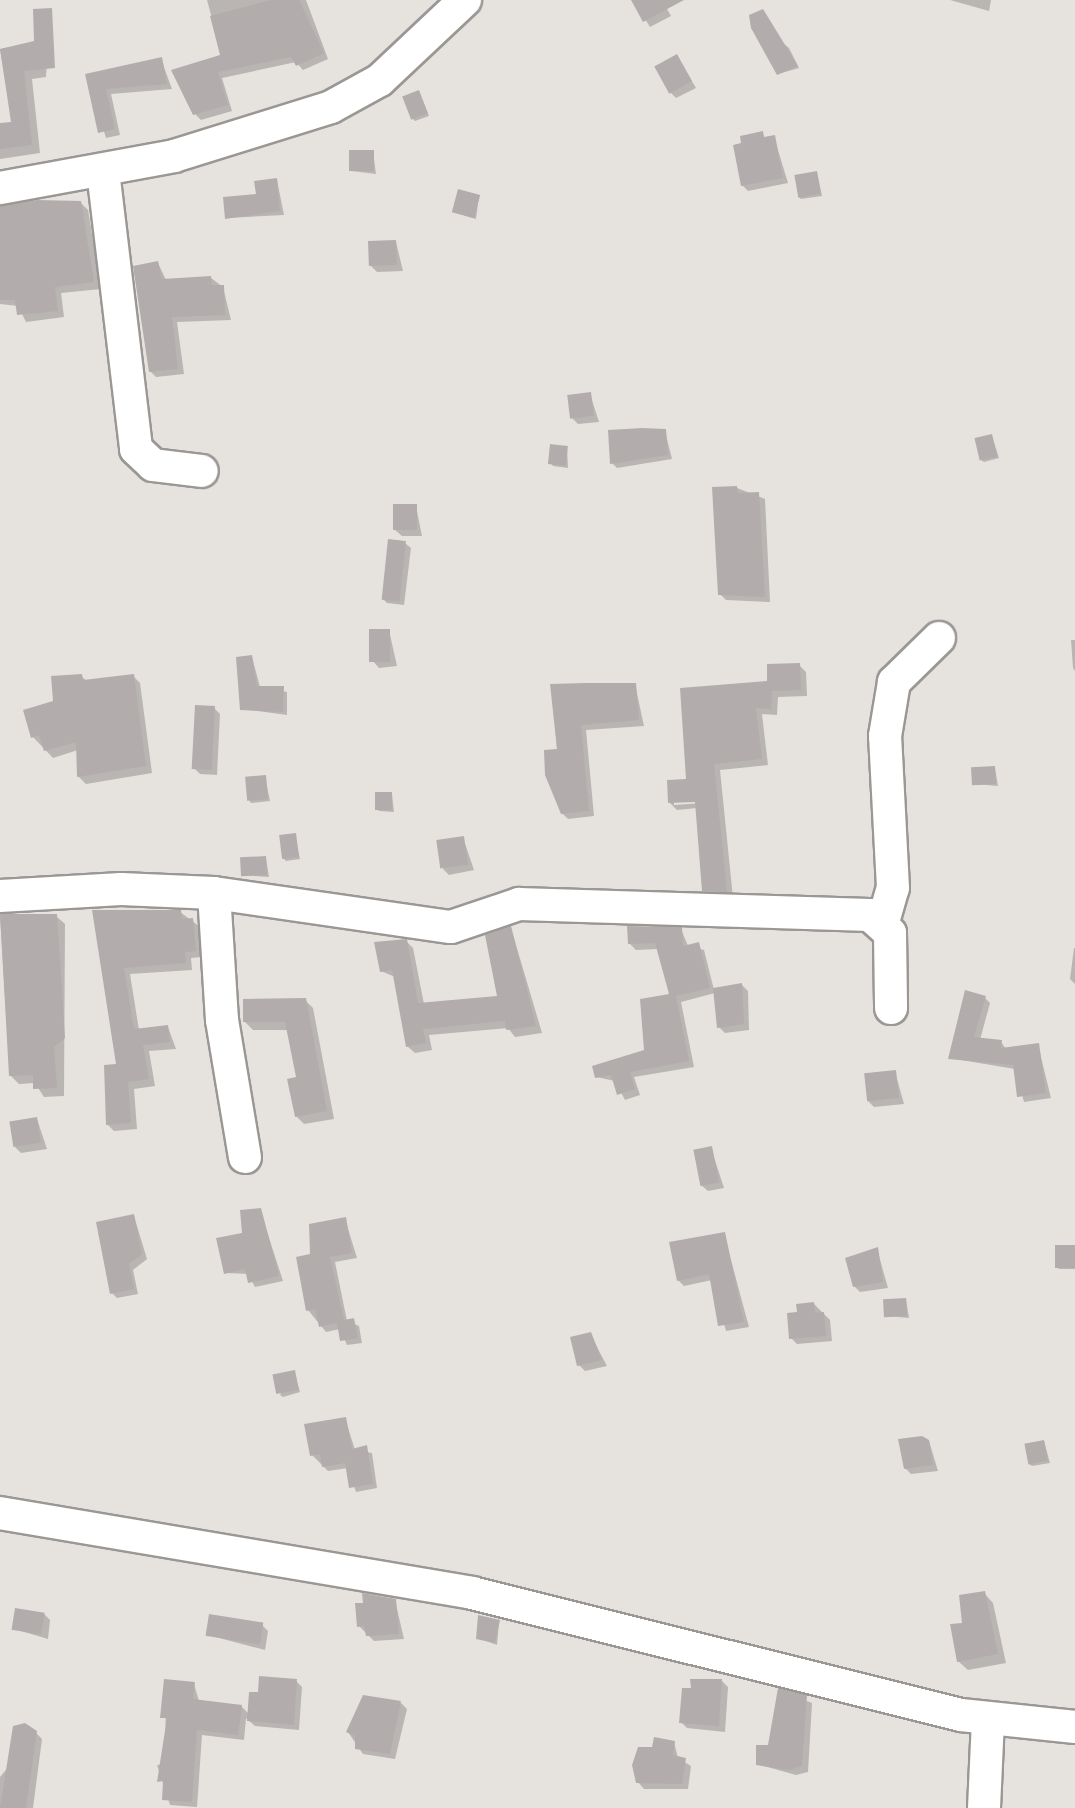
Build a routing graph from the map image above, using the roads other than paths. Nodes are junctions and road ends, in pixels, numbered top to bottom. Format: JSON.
{"nodes":[{"id":1,"x":465,"y":0,"type":"edge"},
{"id":2,"x":103,"y":172,"type":"junction"},
{"id":3,"x":0,"y":188,"type":"edge"},
{"id":4,"x":202,"y":471,"type":"dead end"},
{"id":5,"x":939,"y":638,"type":"dead end"},
{"id":6,"x":214,"y":893,"type":"junction"},
{"id":7,"x":0,"y":896,"type":"edge"},
{"id":8,"x":883,"y":922,"type":"junction"},
{"id":9,"x":891,"y":1008,"type":"dead end"},
{"id":10,"x":245,"y":1157,"type":"dead end"},
{"id":11,"x":0,"y":1513,"type":"edge"},
{"id":12,"x":988,"y":1720,"type":"junction"},
{"id":13,"x":1075,"y":1727,"type":"edge"},
{"id":14,"x":984,"y":1808,"type":"edge"}],
"edges":[{"from":1,"to":2,"type":"street"},
{"from":2,"to":3,"type":"street"},
{"from":2,"to":4,"type":"street"},
{"from":5,"to":8,"type":"street"},
{"from":6,"to":7,"type":"street"},
{"from":6,"to":8,"type":"street"},
{"from":6,"to":10,"type":"street"},
{"from":8,"to":9,"type":"street"},
{"from":11,"to":12,"type":"street"},
{"from":12,"to":13,"type":"street"},
{"from":12,"to":14,"type":"street"}]}
